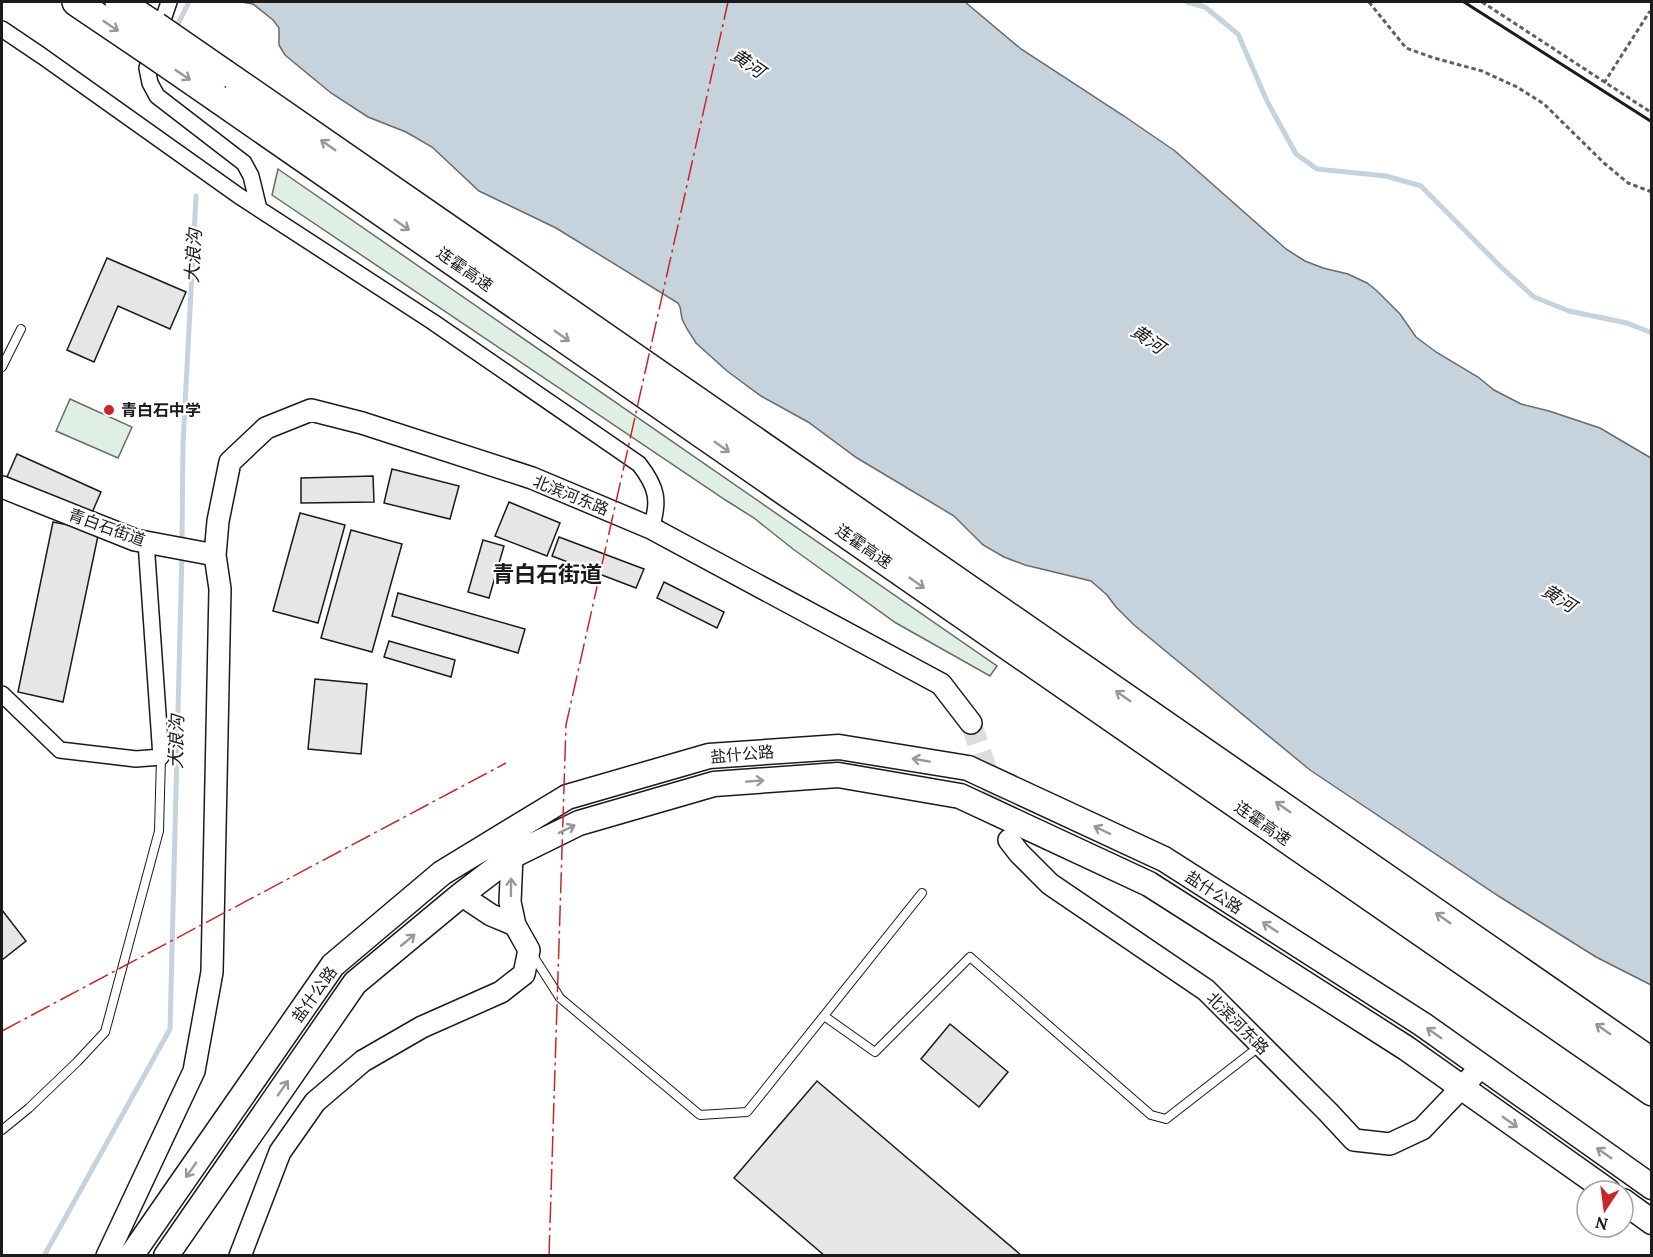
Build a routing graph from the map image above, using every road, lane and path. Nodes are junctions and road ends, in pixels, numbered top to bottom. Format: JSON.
{"nodes":[{"id":1,"x":76,"y":2,"type":"edge"},
{"id":2,"x":119,"y":2,"type":"edge"},
{"id":3,"x":169,"y":2,"type":"edge"},
{"id":4,"x":1369,"y":2,"type":"edge"},
{"id":5,"x":1482,"y":2,"type":"edge"},
{"id":6,"x":1650,"y":11,"type":"dead end"},
{"id":7,"x":2,"y":29,"type":"edge"},
{"id":8,"x":151,"y":38,"type":"junction"},
{"id":9,"x":1604,"y":82,"type":"junction"},
{"id":10,"x":221,"y":86,"type":"junction"},
{"id":11,"x":1652,"y":112,"type":"edge"},
{"id":12,"x":1652,"y":192,"type":"edge"},
{"id":13,"x":259,"y":209,"type":"junction"},
{"id":14,"x":21,"y":329,"type":"dead end"},
{"id":15,"x":2,"y":367,"type":"edge"},
{"id":16,"x":2,"y":487,"type":"edge"},
{"id":17,"x":651,"y":528,"type":"junction"},
{"id":18,"x":153,"y":543,"type":"junction"},
{"id":19,"x":207,"y":553,"type":"junction"},
{"id":20,"x":2,"y":694,"type":"edge"},
{"id":21,"x":971,"y":723,"type":"tunnel mouth"},
{"id":22,"x":161,"y":757,"type":"junction"},
{"id":23,"x":1009,"y":840,"type":"tunnel mouth"},
{"id":24,"x":512,"y":856,"type":"junction"},
{"id":25,"x":922,"y":893,"type":"dead end"},
{"id":26,"x":461,"y":896,"type":"junction"},
{"id":27,"x":515,"y":925,"type":"junction"},
{"id":28,"x":529,"y":950,"type":"junction"},
{"id":29,"x":824,"y":1016,"type":"junction"},
{"id":30,"x":1261,"y":1045,"type":"junction"},
{"id":31,"x":1652,"y":1062,"type":"edge"},
{"id":32,"x":1482,"y":1066,"type":"junction"},
{"id":33,"x":1462,"y":1088,"type":"junction"},
{"id":34,"x":1652,"y":1092,"type":"edge"},
{"id":35,"x":2,"y":1130,"type":"edge"},
{"id":36,"x":1591,"y":1179,"type":"edge"},
{"id":37,"x":1652,"y":1187,"type":"edge"},
{"id":38,"x":1635,"y":1210,"type":"edge"},
{"id":39,"x":1652,"y":1222,"type":"edge"},
{"id":40,"x":107,"y":1256,"type":"edge"},
{"id":41,"x":131,"y":1256,"type":"edge"},
{"id":42,"x":166,"y":1256,"type":"edge"},
{"id":43,"x":240,"y":1256,"type":"edge"}],
"edges":[{"from":1,"to":8,"type":"highway","name":"连霍高速","one_way":true},
{"from":2,"to":8,"type":"highway","name":"连霍高速"},
{"from":3,"to":13,"type":"street"},
{"from":4,"to":12,"type":"path"},
{"from":5,"to":9,"type":"path"},
{"from":6,"to":9,"type":"path"},
{"from":7,"to":13,"type":"street"},
{"from":8,"to":10,"type":"highway","name":"连霍高速","bridge":true},
{"from":9,"to":11,"type":"path"},
{"from":31,"to":10,"type":"highway","name":"连霍高速","one_way":true},
{"from":10,"to":34,"type":"highway","name":"连霍高速","one_way":true},
{"from":13,"to":17,"type":"street"},
{"from":14,"to":15,"type":"lane"},
{"from":16,"to":18,"type":"street","name":"青白石街道"},
{"from":17,"to":19,"type":"street","name":"北滨河东路"},
{"from":17,"to":21,"type":"street","name":"北滨河东路"},
{"from":18,"to":19,"type":"street","name":"青白石街道"},
{"from":18,"to":22,"type":"street"},
{"from":19,"to":40,"type":"street"},
{"from":20,"to":22,"type":"street"},
{"from":22,"to":35,"type":"lane"},
{"from":23,"to":30,"type":"street","name":"北滨河东路"},
{"from":24,"to":26,"type":"main road","name":"盐什公路"},
{"from":27,"to":24,"type":"street","one_way":true},
{"from":24,"to":33,"type":"main road","name":"盐什公路","one_way":true},
{"from":25,"to":29,"type":"lane"},
{"from":26,"to":27,"type":"street"},
{"from":42,"to":26,"type":"main road","name":"盐什公路","one_way":true},
{"from":27,"to":28,"type":"street"},
{"from":28,"to":29,"type":"lane"},
{"from":28,"to":43,"type":"street"},
{"from":29,"to":30,"type":"lane"},
{"from":30,"to":33,"type":"street","name":"北滨河东路"},
{"from":32,"to":33,"type":"street","name":"北滨河东路"},
{"from":37,"to":32,"type":"main road","one_way":true},
{"from":32,"to":41,"type":"main road","name":"盐什公路","one_way":true},
{"from":33,"to":36,"type":"main road","one_way":true},
{"from":38,"to":39,"type":"main road"}]}
